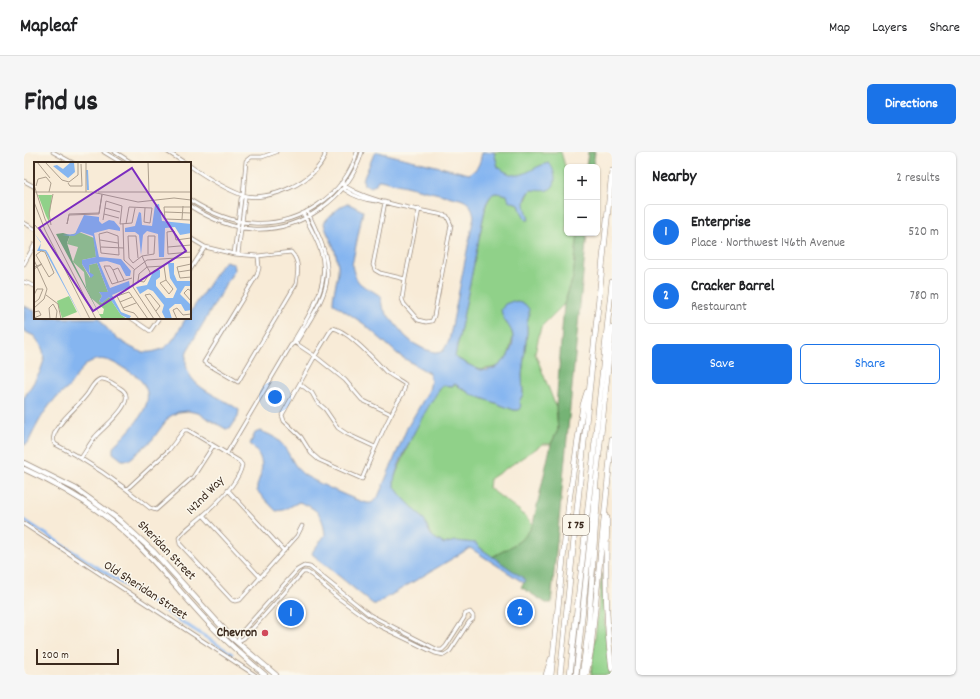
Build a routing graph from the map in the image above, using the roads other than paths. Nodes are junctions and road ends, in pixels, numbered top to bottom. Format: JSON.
{"nodes":[{"id":1,"x":54,"y":152,"type":"edge"},
{"id":2,"x":104,"y":152,"type":"edge"},
{"id":3,"x":115,"y":152,"type":"edge"},
{"id":4,"x":168,"y":152,"type":"edge"},
{"id":5,"x":276,"y":152,"type":"edge"},
{"id":6,"x":357,"y":152,"type":"edge"},
{"id":7,"x":362,"y":152,"type":"edge"},
{"id":8,"x":324,"y":153,"type":"edge"},
{"id":9,"x":72,"y":162,"type":"edge"},
{"id":10,"x":120,"y":162,"type":"edge"},
{"id":11,"x":130,"y":162,"type":"edge"},
{"id":12,"x":183,"y":162,"type":"edge"},
{"id":13,"x":191,"y":167,"type":"edge"},
{"id":14,"x":612,"y":171,"type":"edge"},
{"id":15,"x":24,"y":182,"type":"edge"},
{"id":16,"x":341,"y":183,"type":"junction"},
{"id":17,"x":345,"y":186,"type":"junction"},
{"id":18,"x":34,"y":187,"type":"edge"},
{"id":19,"x":243,"y":195,"type":"junction"},
{"id":20,"x":191,"y":201,"type":"edge"},
{"id":21,"x":385,"y":202,"type":"junction"},
{"id":22,"x":191,"y":207,"type":"edge"},
{"id":23,"x":419,"y":209,"type":"junction"},
{"id":24,"x":305,"y":212,"type":"junction"},
{"id":25,"x":309,"y":216,"type":"junction"},
{"id":26,"x":305,"y":218,"type":"junction"},
{"id":27,"x":241,"y":221,"type":"junction"},
{"id":28,"x":24,"y":223,"type":"edge"},
{"id":29,"x":238,"y":227,"type":"junction"},
{"id":30,"x":34,"y":228,"type":"edge"},
{"id":31,"x":242,"y":228,"type":"junction"},
{"id":32,"x":191,"y":239,"type":"edge"},
{"id":33,"x":34,"y":246,"type":"edge"},
{"id":34,"x":205,"y":247,"type":"junction"},
{"id":35,"x":234,"y":254,"type":"junction"},
{"id":36,"x":238,"y":254,"type":"junction"},
{"id":37,"x":258,"y":256,"type":"junction"},
{"id":38,"x":24,"y":264,"type":"edge"},
{"id":39,"x":191,"y":268,"type":"edge"},
{"id":40,"x":405,"y":279,"type":"junction"},
{"id":41,"x":24,"y":282,"type":"edge"},
{"id":42,"x":612,"y":282,"type":"edge"},
{"id":43,"x":34,"y":286,"type":"edge"},
{"id":44,"x":132,"y":319,"type":"edge"},
{"id":45,"x":157,"y":319,"type":"edge"},
{"id":46,"x":612,"y":328,"type":"edge"},
{"id":47,"x":294,"y":342,"type":"junction"},
{"id":48,"x":315,"y":356,"type":"junction"},
{"id":49,"x":591,"y":376,"type":"junction"},
{"id":50,"x":300,"y":384,"type":"junction"},
{"id":51,"x":391,"y":414,"type":"junction"},
{"id":52,"x":602,"y":426,"type":"junction"},
{"id":53,"x":612,"y":439,"type":"edge"},
{"id":54,"x":213,"y":446,"type":"junction"},
{"id":55,"x":375,"y":447,"type":"junction"},
{"id":56,"x":227,"y":453,"type":"junction"},
{"id":57,"x":81,"y":458,"type":"junction"},
{"id":58,"x":24,"y":463,"type":"edge"},
{"id":59,"x":609,"y":467,"type":"junction"},
{"id":60,"x":24,"y":469,"type":"edge"},
{"id":61,"x":127,"y":489,"type":"junction"},
{"id":62,"x":228,"y":490,"type":"junction"},
{"id":63,"x":204,"y":515,"type":"junction"},
{"id":64,"x":24,"y":524,"type":"edge"},
{"id":65,"x":302,"y":526,"type":"dead end"},
{"id":66,"x":284,"y":551,"type":"junction"},
{"id":67,"x":260,"y":577,"type":"junction"},
{"id":68,"x":237,"y":642,"type":"junction"},
{"id":69,"x":553,"y":646,"type":"junction"},
{"id":70,"x":232,"y":647,"type":"junction"},
{"id":71,"x":438,"y":652,"type":"junction"},
{"id":72,"x":612,"y":669,"type":"edge"},
{"id":73,"x":255,"y":675,"type":"edge"},
{"id":74,"x":264,"y":675,"type":"edge"},
{"id":75,"x":276,"y":675,"type":"edge"},
{"id":76,"x":546,"y":675,"type":"edge"},
{"id":77,"x":552,"y":675,"type":"edge"},
{"id":78,"x":560,"y":675,"type":"edge"},
{"id":79,"x":570,"y":675,"type":"edge"},
{"id":80,"x":576,"y":675,"type":"edge"},
{"id":81,"x":582,"y":675,"type":"edge"},
{"id":82,"x":586,"y":675,"type":"edge"}],
"edges":[{"from":1,"to":9,"type":"street"},
{"from":2,"to":10,"type":"street"},
{"from":3,"to":11,"type":"street"},
{"from":4,"to":12,"type":"street"},
{"from":5,"to":19,"type":"street"},
{"from":6,"to":16,"type":"street"},
{"from":7,"to":17,"type":"street"},
{"from":8,"to":19,"type":"street"},
{"from":13,"to":19,"type":"street"},
{"from":14,"to":49,"type":"highway","number":"I 75"},
{"from":15,"to":18,"type":"street"},
{"from":16,"to":17,"type":"street"},
{"from":16,"to":24,"type":"street"},
{"from":17,"to":21,"type":"street"},
{"from":17,"to":25,"type":"street"},
{"from":19,"to":27,"type":"street"},
{"from":20,"to":27,"type":"street"},
{"from":21,"to":23,"type":"street"},
{"from":21,"to":40,"type":"street"},
{"from":22,"to":29,"type":"street"},
{"from":23,"to":40,"type":"street"},
{"from":23,"to":40,"type":"street"},
{"from":24,"to":25,"type":"street"},
{"from":24,"to":26,"type":"street"},
{"from":24,"to":27,"type":"street"},
{"from":25,"to":26,"type":"street"},
{"from":25,"to":47,"type":"street"},
{"from":26,"to":31,"type":"street"},
{"from":26,"to":47,"type":"street"},
{"from":27,"to":29,"type":"street"},
{"from":27,"to":31,"type":"street"},
{"from":28,"to":30,"type":"street"},
{"from":29,"to":31,"type":"street"},
{"from":29,"to":35,"type":"street"},
{"from":31,"to":36,"type":"street"},
{"from":32,"to":34,"type":"street"},
{"from":33,"to":38,"type":"street"},
{"from":34,"to":35,"type":"street"},
{"from":34,"to":39,"type":"street"},
{"from":35,"to":36,"type":"street"},
{"from":36,"to":37,"type":"street"},
{"from":37,"to":37,"type":"street"},
{"from":41,"to":43,"type":"street"},
{"from":42,"to":79,"type":"highway"},
{"from":44,"to":45,"type":"street"},
{"from":46,"to":52,"type":"highway"},
{"from":47,"to":48,"type":"street"},
{"from":47,"to":56,"type":"street"},
{"from":48,"to":50,"type":"street"},
{"from":48,"to":51,"type":"street"},
{"from":48,"to":51,"type":"street"},
{"from":49,"to":69,"type":"highway"},
{"from":49,"to":78,"type":"highway","number":"I 75"},
{"from":50,"to":55,"type":"street"},
{"from":50,"to":55,"type":"street"},
{"from":51,"to":55,"type":"street"},
{"from":52,"to":80,"type":"highway"},
{"from":52,"to":81,"type":"highway"},
{"from":53,"to":59,"type":"highway","number":"I 75"},
{"from":54,"to":56,"type":"street"},
{"from":54,"to":61,"type":"street"},
{"from":54,"to":61,"type":"street"},
{"from":56,"to":62,"type":"street","name":"142nd Way"},
{"from":57,"to":57,"type":"street"},
{"from":57,"to":61,"type":"street"},
{"from":58,"to":68,"type":"main road","name":"Sheridan Street"},
{"from":59,"to":72,"type":"highway"},
{"from":59,"to":82,"type":"highway","number":"I 75"},
{"from":60,"to":70,"type":"main road","name":"Sheridan Street"},
{"from":62,"to":63,"type":"street","name":"142nd Way"},
{"from":62,"to":66,"type":"street"},
{"from":63,"to":67,"type":"street"},
{"from":63,"to":67,"type":"street","name":"142nd Way"},
{"from":64,"to":73,"type":"street","name":"Old Sheridan Street"},
{"from":65,"to":66,"type":"street"},
{"from":66,"to":67,"type":"street"},
{"from":68,"to":70,"type":"street"},
{"from":68,"to":71,"type":"street"},
{"from":68,"to":71,"type":"street"},
{"from":68,"to":75,"type":"main road","name":"Sheridan Street"},
{"from":69,"to":76,"type":"highway"},
{"from":69,"to":77,"type":"highway"},
{"from":70,"to":74,"type":"main road","name":"Sheridan Street"},
{"from":71,"to":71,"type":"street"}]}
